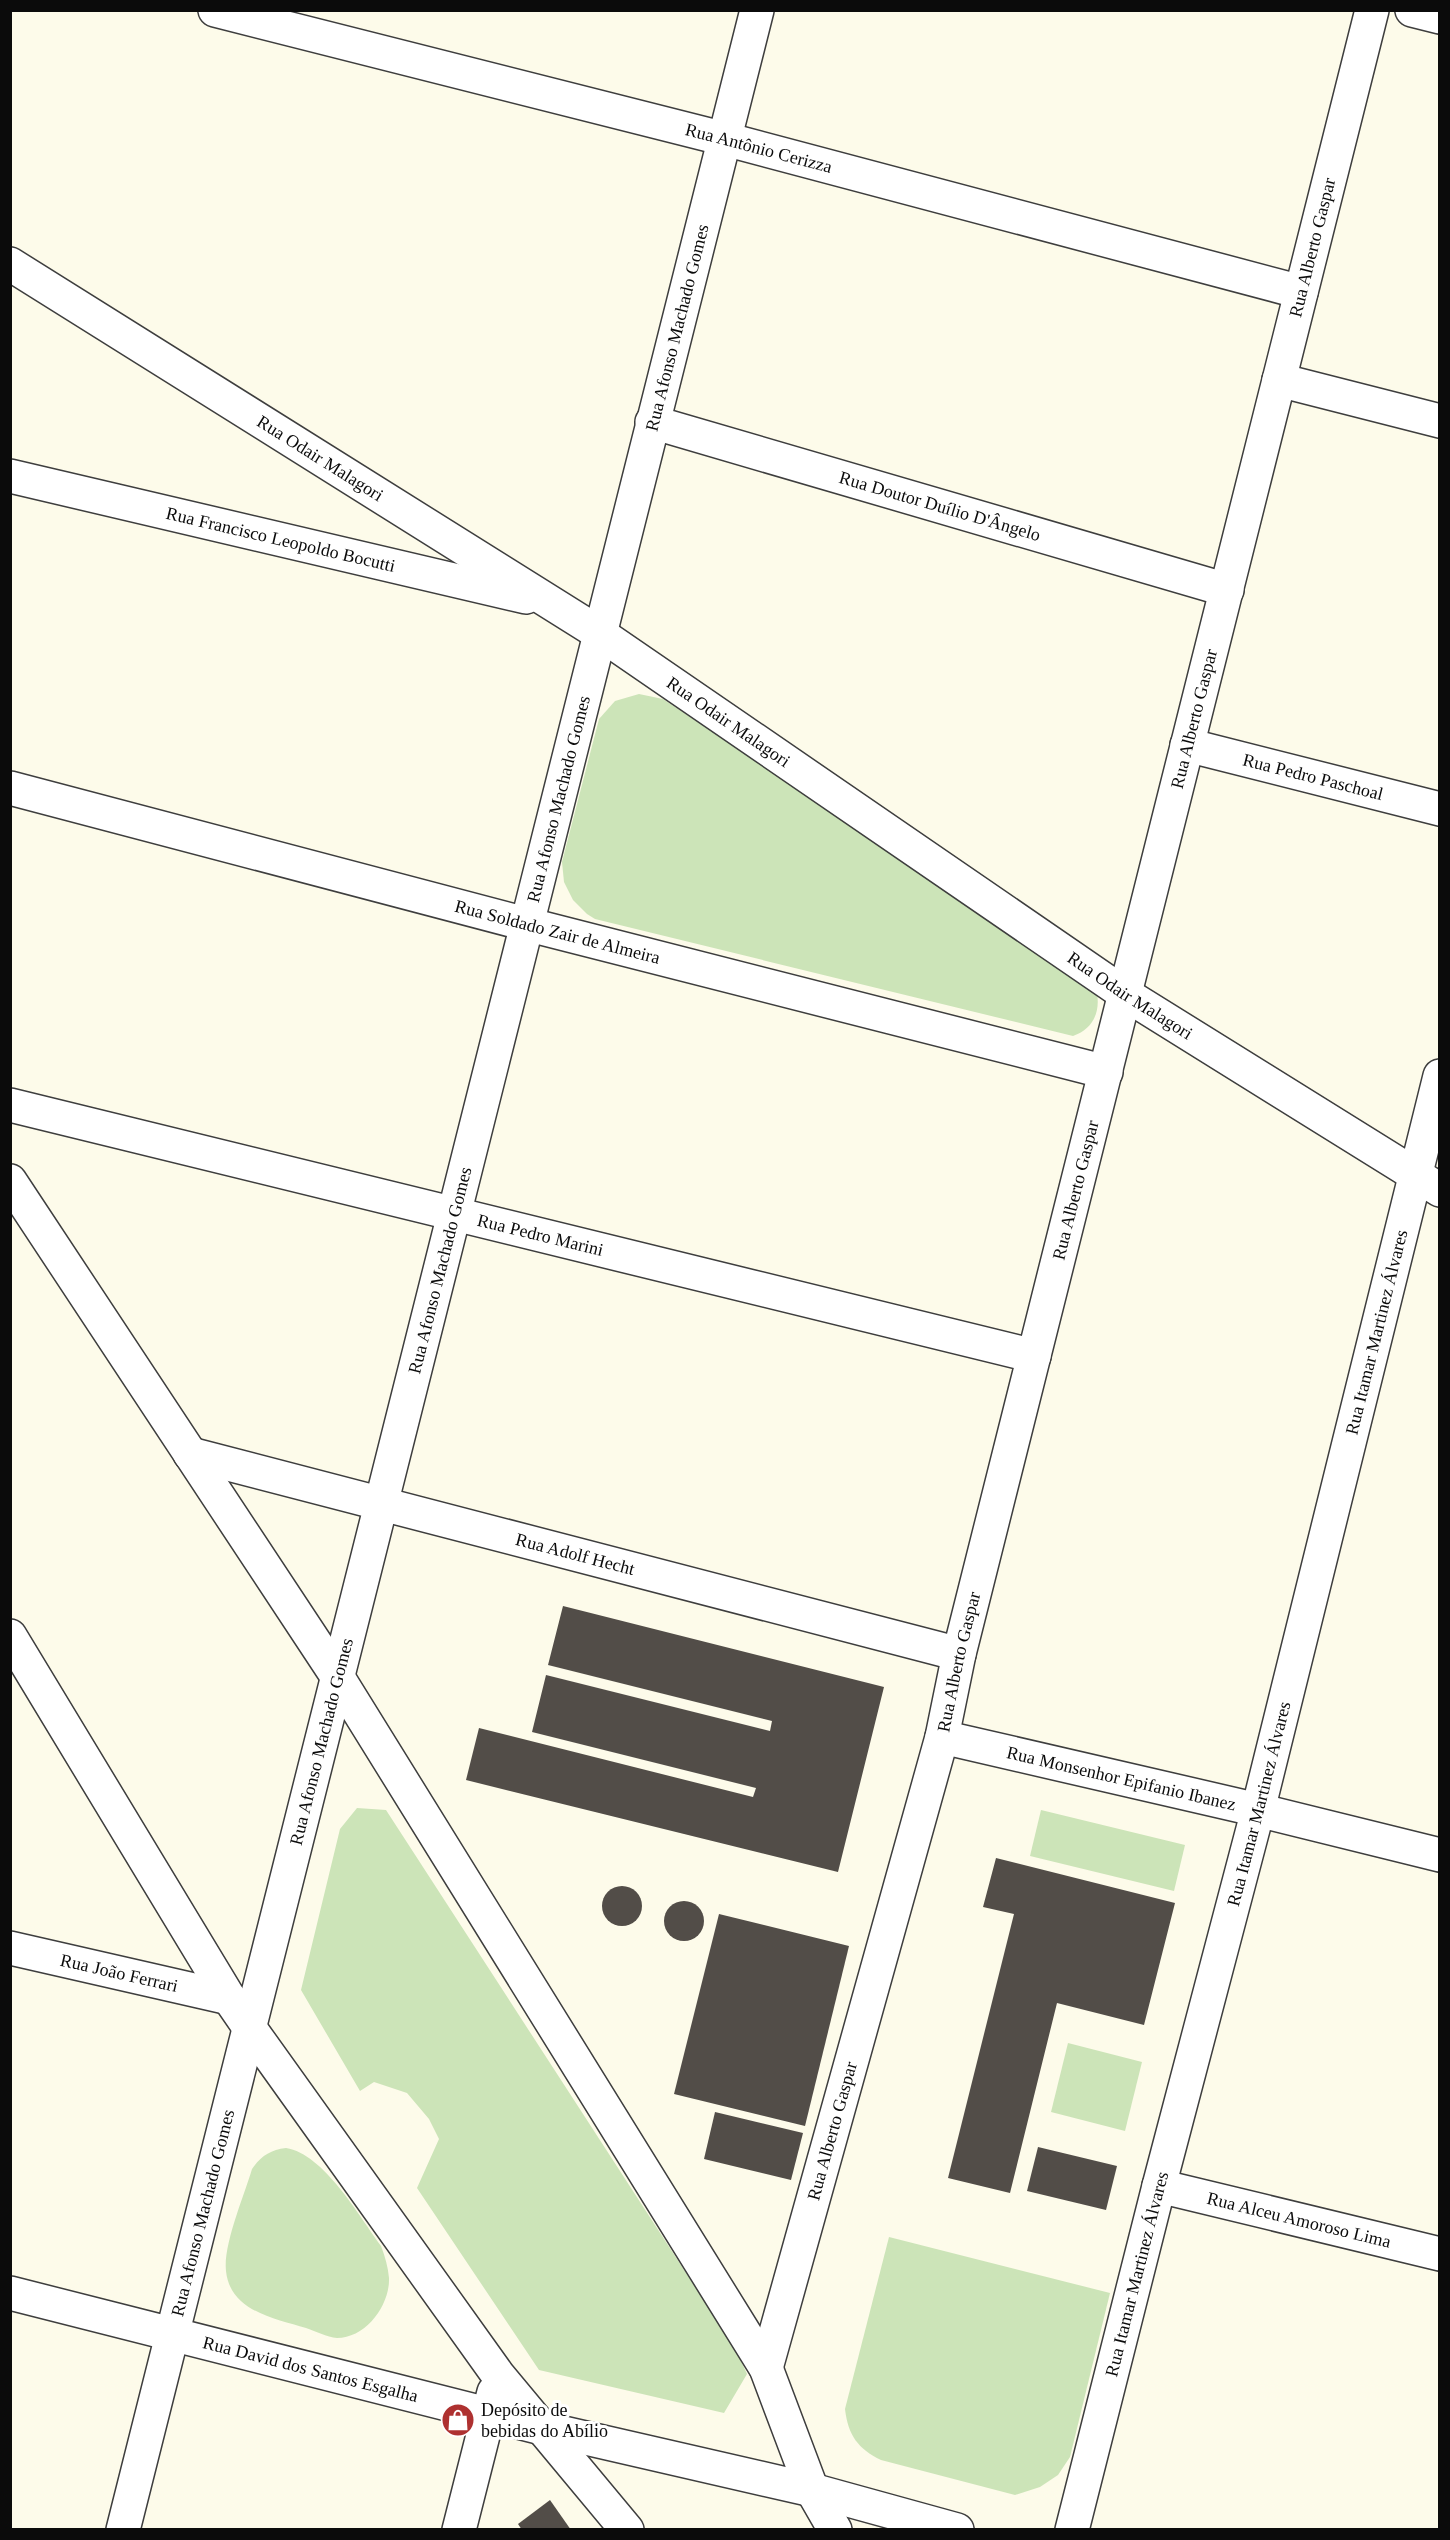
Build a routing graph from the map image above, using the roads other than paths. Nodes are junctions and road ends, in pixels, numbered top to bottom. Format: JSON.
{"nodes":[{"id":1,"x":215,"y":10,"type":"edge"},
{"id":2,"x":757,"y":10,"type":"edge"},
{"id":3,"x":1372,"y":10,"type":"edge"},
{"id":4,"x":1412,"y":10,"type":"edge"},
{"id":5,"x":1440,"y":17,"type":"edge"},
{"id":6,"x":724,"y":139,"type":"junction"},
{"id":7,"x":10,"y":264,"type":"edge"},
{"id":8,"x":1301,"y":292,"type":"junction"},
{"id":9,"x":1279,"y":380,"type":"junction"},
{"id":10,"x":1440,"y":421,"type":"edge"},
{"id":11,"x":652,"y":422,"type":"junction"},
{"id":12,"x":10,"y":476,"type":"edge"},
{"id":13,"x":1227,"y":590,"type":"junction"},
{"id":14,"x":551,"y":603,"type":"junction"},
{"id":15,"x":599,"y":633,"type":"junction"},
{"id":16,"x":1187,"y":745,"type":"junction"},
{"id":17,"x":10,"y":788,"type":"edge"},
{"id":18,"x":1440,"y":809,"type":"edge"},
{"id":19,"x":526,"y":924,"type":"junction"},
{"id":20,"x":1125,"y":994,"type":"junction"},
{"id":21,"x":1106,"y":1072,"type":"junction"},
{"id":22,"x":1440,"y":1076,"type":"edge"},
{"id":23,"x":10,"y":1105,"type":"edge"},
{"id":24,"x":10,"y":1181,"type":"edge"},
{"id":25,"x":1427,"y":1183,"type":"edge"},
{"id":26,"x":453,"y":1213,"type":"junction"},
{"id":27,"x":1034,"y":1356,"type":"junction"},
{"id":28,"x":190,"y":1454,"type":"junction"},
{"id":29,"x":380,"y":1503,"type":"junction"},
{"id":30,"x":13,"y":1644,"type":"edge"},
{"id":31,"x":959,"y":1654,"type":"junction"},
{"id":32,"x":338,"y":1676,"type":"junction"},
{"id":33,"x":942,"y":1737,"type":"junction"},
{"id":34,"x":1258,"y":1810,"type":"junction"},
{"id":35,"x":1440,"y":1855,"type":"edge"},
{"id":36,"x":10,"y":1948,"type":"edge"},
{"id":37,"x":229,"y":1998,"type":"junction"},
{"id":38,"x":249,"y":2027,"type":"junction"},
{"id":39,"x":1159,"y":2186,"type":"junction"},
{"id":40,"x":1440,"y":2254,"type":"edge"},
{"id":41,"x":10,"y":2293,"type":"edge"},
{"id":42,"x":172,"y":2334,"type":"junction"},
{"id":43,"x":766,"y":2368,"type":"junction"},
{"id":44,"x":498,"y":2375,"type":"junction"},
{"id":45,"x":488,"y":2414,"type":"junction"},
{"id":46,"x":542,"y":2428,"type":"junction"},
{"id":47,"x":812,"y":2490,"type":"junction"},
{"id":48,"x":123,"y":2529,"type":"edge"},
{"id":49,"x":459,"y":2529,"type":"edge"},
{"id":50,"x":627,"y":2529,"type":"edge"},
{"id":51,"x":835,"y":2529,"type":"edge"},
{"id":52,"x":957,"y":2529,"type":"edge"},
{"id":53,"x":1072,"y":2529,"type":"edge"}],
"edges":[{"from":1,"to":6,"type":"street","name":"Rua Antônio Cerizza"},
{"from":2,"to":6,"type":"street","name":"Rua Afonso Machado Gomes"},
{"from":3,"to":8,"type":"street","name":"Rua Alberto Gaspar"},
{"from":4,"to":5,"type":"street"},
{"from":6,"to":8,"type":"street","name":"Rua Antônio Cerizza"},
{"from":6,"to":11,"type":"street","name":"Rua Afonso Machado Gomes"},
{"from":7,"to":14,"type":"street","name":"Rua Odair Malagori"},
{"from":8,"to":9,"type":"street","name":"Rua Alberto Gaspar"},
{"from":9,"to":10,"type":"street"},
{"from":9,"to":13,"type":"street","name":"Rua Alberto Gaspar"},
{"from":11,"to":13,"type":"street","name":"Rua Doutor Duílio D'Ângelo"},
{"from":11,"to":15,"type":"street","name":"Rua Afonso Machado Gomes"},
{"from":12,"to":14,"type":"street","name":"Rua Francisco Leopoldo Bocutti"},
{"from":13,"to":16,"type":"street","name":"Rua Alberto Gaspar"},
{"from":14,"to":15,"type":"street","name":"Rua Odair Malagori"},
{"from":15,"to":19,"type":"street","name":"Rua Afonso Machado Gomes"},
{"from":15,"to":20,"type":"street","name":"Rua Odair Malagori"},
{"from":16,"to":18,"type":"street","name":"Rua Pedro Paschoal"},
{"from":16,"to":20,"type":"street","name":"Rua Alberto Gaspar"},
{"from":17,"to":19,"type":"street","name":"Rua Soldado Zair de Almeira"},
{"from":19,"to":21,"type":"street","name":"Rua Soldado Zair de Almeira"},
{"from":19,"to":26,"type":"street","name":"Rua Afonso Machado Gomes"},
{"from":20,"to":21,"type":"street","name":"Rua Alberto Gaspar"},
{"from":20,"to":25,"type":"street","name":"Rua Odair Malagori"},
{"from":21,"to":27,"type":"street","name":"Rua Alberto Gaspar"},
{"from":22,"to":25,"type":"street","name":"Rua Itamar Martinez Álvares"},
{"from":23,"to":26,"type":"street","name":"Rua Pedro Marini"},
{"from":24,"to":28,"type":"street"},
{"from":25,"to":34,"type":"street","name":"Rua Itamar Martinez Álvares"},
{"from":26,"to":27,"type":"street","name":"Rua Pedro Marini"},
{"from":26,"to":29,"type":"street","name":"Rua Afonso Machado Gomes"},
{"from":27,"to":31,"type":"street","name":"Rua Alberto Gaspar"},
{"from":28,"to":29,"type":"street","name":"Rua Adolf Hecht"},
{"from":28,"to":32,"type":"street"},
{"from":29,"to":31,"type":"street","name":"Rua Adolf Hecht"},
{"from":29,"to":32,"type":"street","name":"Rua Afonso Machado Gomes"},
{"from":30,"to":37,"type":"street"},
{"from":31,"to":33,"type":"street","name":"Rua Alberto Gaspar"},
{"from":32,"to":38,"type":"street","name":"Rua Afonso Machado Gomes"},
{"from":32,"to":43,"type":"street"},
{"from":33,"to":34,"type":"street","name":"Rua Monsenhor Epifanio Ibanez"},
{"from":33,"to":43,"type":"street","name":"Rua Alberto Gaspar"},
{"from":34,"to":35,"type":"street","name":"Rua Monsenhor Epifanio Ibanez"},
{"from":34,"to":39,"type":"street","name":"Rua Itamar Martinez Álvares"},
{"from":36,"to":37,"type":"street","name":"Rua João Ferrari"},
{"from":37,"to":38,"type":"street"},
{"from":38,"to":42,"type":"street","name":"Rua Afonso Machado Gomes"},
{"from":38,"to":44,"type":"street"},
{"from":39,"to":40,"type":"street","name":"Rua Alceu Amoroso Lima"},
{"from":39,"to":53,"type":"street","name":"Rua Itamar Martinez Álvares"},
{"from":41,"to":42,"type":"street","name":"Rua David dos Santos Esgalha"},
{"from":42,"to":45,"type":"street","name":"Rua David dos Santos Esgalha"},
{"from":42,"to":48,"type":"street","name":"Rua Afonso Machado Gomes"},
{"from":43,"to":47,"type":"street"},
{"from":44,"to":45,"type":"street"},
{"from":44,"to":46,"type":"street"},
{"from":45,"to":46,"type":"street","name":"Rua David dos Santos Esgalha"},
{"from":45,"to":49,"type":"street"},
{"from":46,"to":47,"type":"street","name":"Rua David dos Santos Esgalha"},
{"from":46,"to":50,"type":"street"},
{"from":47,"to":51,"type":"street"},
{"from":47,"to":52,"type":"street","name":"Rua David dos Santos Esgalha"}]}
